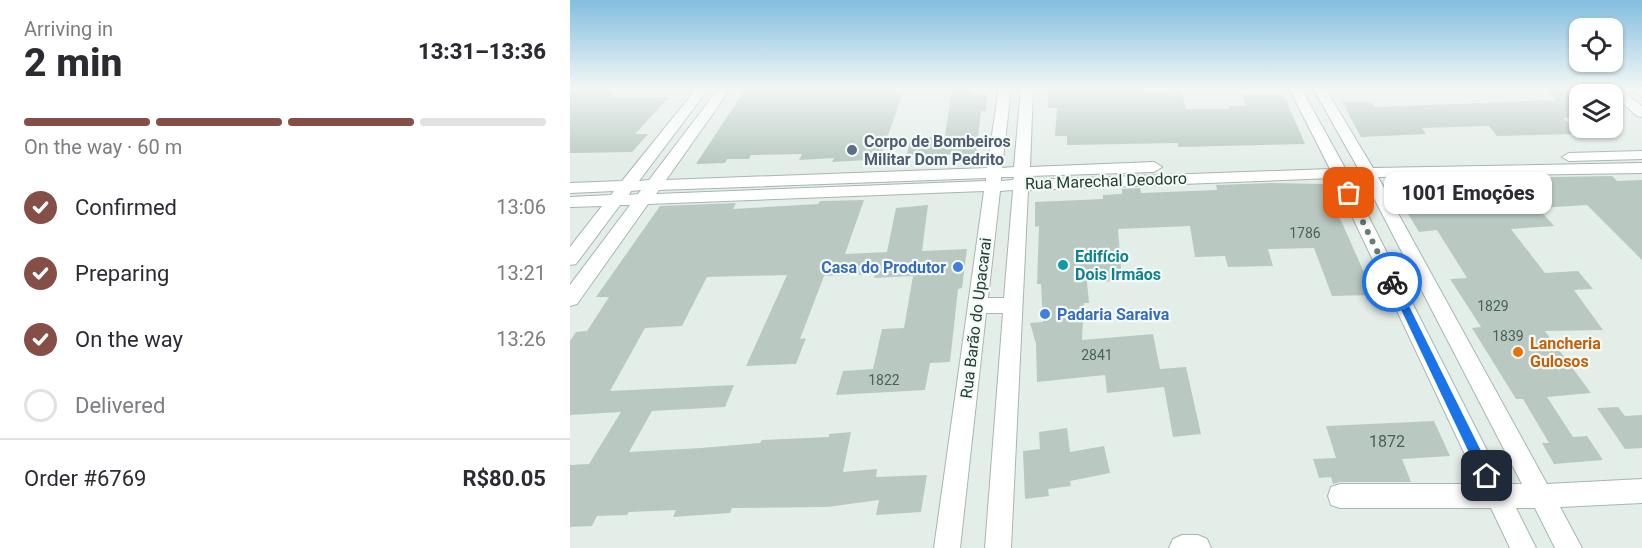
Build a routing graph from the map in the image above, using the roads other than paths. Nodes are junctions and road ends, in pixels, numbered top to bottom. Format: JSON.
{"nodes":[{"id":1,"x":682,"y":114,"type":"edge"},
{"id":2,"x":706,"y":114,"type":"edge"},
{"id":3,"x":1002,"y":114,"type":"edge"},
{"id":4,"x":1025,"y":114,"type":"edge"},
{"id":5,"x":1309,"y":114,"type":"edge"},
{"id":6,"x":1334,"y":114,"type":"edge"},
{"id":7,"x":1336,"y":117,"type":"junction"},
{"id":8,"x":1311,"y":118,"type":"junction"},
{"id":9,"x":666,"y":133,"type":"junction"},
{"id":10,"x":690,"y":134,"type":"junction"},
{"id":11,"x":1642,"y":155,"type":"edge"},
{"id":12,"x":1544,"y":164,"type":"junction"},
{"id":13,"x":1337,"y":167,"type":"junction"},
{"id":14,"x":1366,"y":168,"type":"junction"},
{"id":15,"x":1642,"y":168,"type":"edge"},
{"id":16,"x":1021,"y":178,"type":"junction"},
{"id":17,"x":994,"y":179,"type":"junction"},
{"id":18,"x":624,"y":187,"type":"junction"},
{"id":19,"x":570,"y":188,"type":"edge"},
{"id":20,"x":646,"y":193,"type":"junction"},
{"id":21,"x":614,"y":201,"type":"junction"},
{"id":22,"x":570,"y":202,"type":"edge"},
{"id":23,"x":570,"y":259,"type":"edge"},
{"id":24,"x":570,"y":265,"type":"edge"},
{"id":25,"x":595,"y":265,"type":"junction"},
{"id":26,"x":1431,"y":289,"type":"junction"},
{"id":27,"x":1397,"y":291,"type":"junction"},
{"id":28,"x":570,"y":299,"type":"edge"},
{"id":29,"x":1014,"y":305,"type":"junction"},
{"id":30,"x":978,"y":306,"type":"junction"},
{"id":31,"x":1642,"y":491,"type":"edge"},
{"id":32,"x":1340,"y":496,"type":"dead end"},
{"id":33,"x":1497,"y":496,"type":"junction"},
{"id":34,"x":1540,"y":496,"type":"junction"},
{"id":35,"x":946,"y":548,"type":"edge"},
{"id":36,"x":998,"y":548,"type":"edge"},
{"id":37,"x":1182,"y":548,"type":"edge"},
{"id":38,"x":1198,"y":548,"type":"edge"},
{"id":39,"x":1523,"y":548,"type":"edge"},
{"id":40,"x":1569,"y":548,"type":"edge"}],
"edges":[{"from":1,"to":9,"type":"street"},
{"from":2,"to":10,"type":"street"},
{"from":3,"to":17,"type":"street","name":"Rua Barão do Upacarai"},
{"from":4,"to":16,"type":"street","name":"Rua Barão do Upacarai"},
{"from":5,"to":8,"type":"street"},
{"from":6,"to":7,"type":"street"},
{"from":7,"to":8,"type":"street"},
{"from":7,"to":14,"type":"street"},
{"from":8,"to":13,"type":"street"},
{"from":9,"to":10,"type":"street"},
{"from":9,"to":18,"type":"street"},
{"from":10,"to":20,"type":"street"},
{"from":11,"to":12,"type":"street","name":"Rua Marechal Deodoro"},
{"from":12,"to":14,"type":"street","name":"Rua Marechal Deodoro"},
{"from":12,"to":15,"type":"street","name":"Rua Marechal Deodoro"},
{"from":13,"to":14,"type":"street","name":"Rua Marechal Deodoro"},
{"from":13,"to":16,"type":"street","name":"Rua Marechal Deodoro"},
{"from":13,"to":27,"type":"street"},
{"from":14,"to":26,"type":"street"},
{"from":16,"to":17,"type":"street","name":"Rua Marechal Deodoro"},
{"from":16,"to":29,"type":"street","name":"Rua Barão do Upacarai"},
{"from":17,"to":20,"type":"street","name":"Rua Marechal Deodoro"},
{"from":17,"to":30,"type":"street","name":"Rua Barão do Upacarai"},
{"from":18,"to":19,"type":"street","name":"Rua Marechal Deodoro"},
{"from":18,"to":20,"type":"street","name":"Rua Marechal Deodoro"},
{"from":18,"to":21,"type":"street"},
{"from":20,"to":21,"type":"street","name":"Rua Marechal Deodoro"},
{"from":20,"to":25,"type":"street"},
{"from":21,"to":22,"type":"street","name":"Rua Marechal Deodoro"},
{"from":21,"to":23,"type":"street"},
{"from":24,"to":25,"type":"street"},
{"from":25,"to":28,"type":"street"},
{"from":26,"to":27,"type":"street"},
{"from":26,"to":34,"type":"street"},
{"from":27,"to":33,"type":"street"},
{"from":29,"to":30,"type":"street"},
{"from":29,"to":36,"type":"street","name":"Rua Barão do Upacarai"},
{"from":30,"to":35,"type":"street","name":"Rua Barão do Upacarai"},
{"from":31,"to":34,"type":"street"},
{"from":32,"to":33,"type":"street"},
{"from":33,"to":34,"type":"street"},
{"from":33,"to":39,"type":"street"},
{"from":34,"to":40,"type":"street"},
{"from":37,"to":38,"type":"street"}]}
